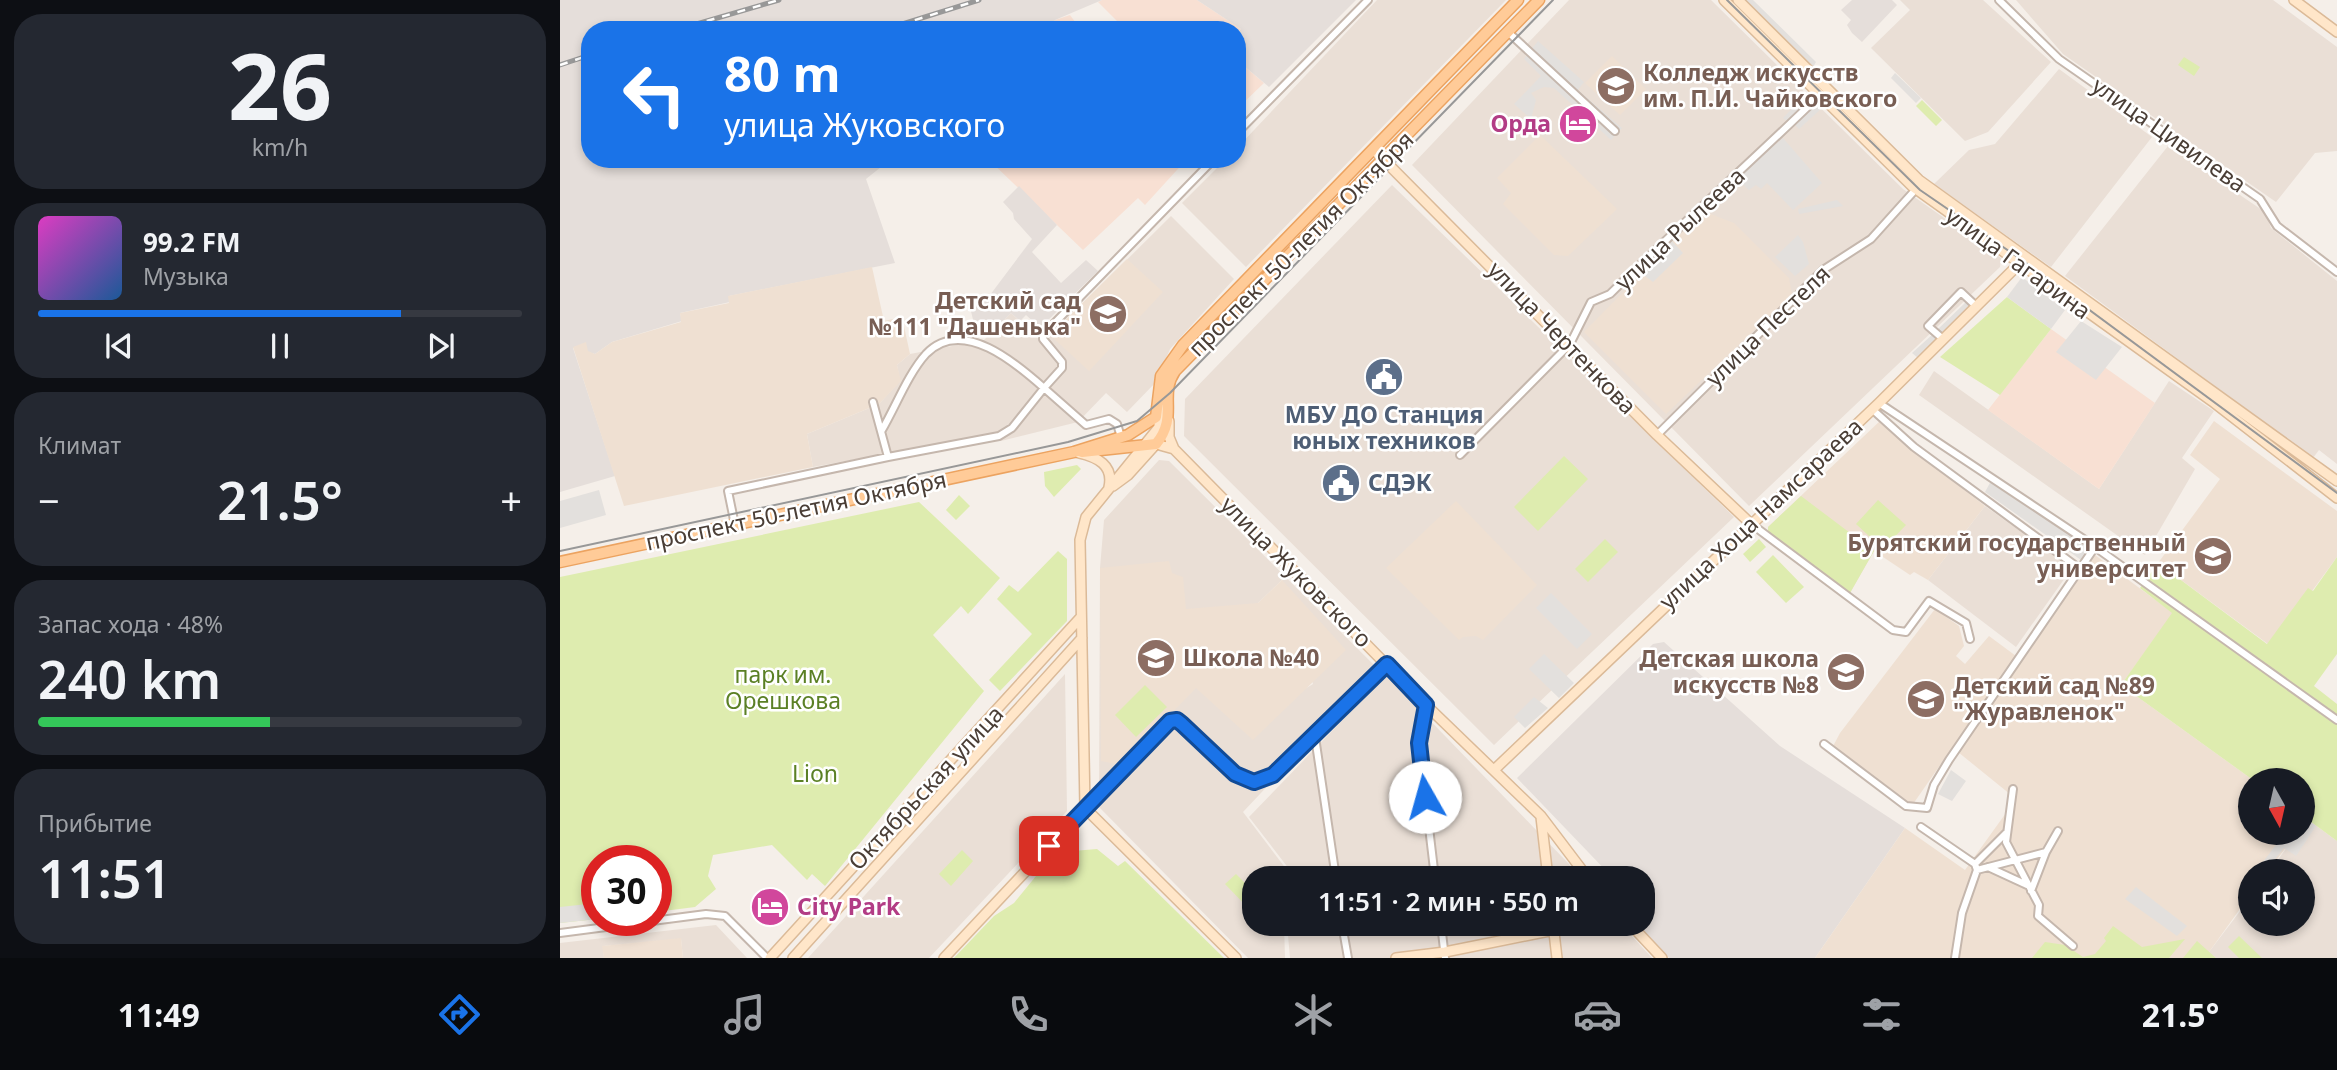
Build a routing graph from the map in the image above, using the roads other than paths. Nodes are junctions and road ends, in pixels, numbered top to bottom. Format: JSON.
{"nodes":[{"id":1,"x":1368,"y":0,"type":"edge"},
{"id":2,"x":1518,"y":0,"type":"edge"},
{"id":3,"x":1539,"y":0,"type":"edge"},
{"id":4,"x":1724,"y":0,"type":"edge"},
{"id":5,"x":1738,"y":0,"type":"edge"},
{"id":6,"x":2294,"y":0,"type":"edge"},
{"id":7,"x":2002,"y":1,"type":"edge"},
{"id":8,"x":1508,"y":32,"type":"junction"},
{"id":9,"x":2337,"y":32,"type":"edge"},
{"id":10,"x":1820,"y":95,"type":"junction"},
{"id":11,"x":1246,"y":124,"type":"edge"},
{"id":12,"x":1615,"y":131,"type":"dead end"},
{"id":13,"x":1375,"y":151,"type":"junction"},
{"id":14,"x":1385,"y":160,"type":"junction"},
{"id":15,"x":1206,"y":168,"type":"edge"},
{"id":16,"x":1916,"y":189,"type":"junction"},
{"id":17,"x":2023,"y":260,"type":"junction"},
{"id":18,"x":2337,"y":272,"type":"edge"},
{"id":19,"x":1976,"y":306,"type":"junction"},
{"id":20,"x":1943,"y":339,"type":"junction"},
{"id":21,"x":1570,"y":344,"type":"junction"},
{"id":22,"x":1044,"y":388,"type":"junction"},
{"id":23,"x":873,"y":402,"type":"dead end"},
{"id":24,"x":1159,"y":404,"type":"junction"},
{"id":25,"x":1875,"y":406,"type":"junction"},
{"id":26,"x":1169,"y":421,"type":"junction"},
{"id":27,"x":882,"y":430,"type":"junction"},
{"id":28,"x":1657,"y":435,"type":"junction"},
{"id":29,"x":1121,"y":437,"type":"junction"},
{"id":30,"x":1156,"y":444,"type":"junction"},
{"id":31,"x":1142,"y":446,"type":"junction"},
{"id":32,"x":1174,"y":449,"type":"junction"},
{"id":33,"x":1074,"y":452,"type":"junction"},
{"id":34,"x":1460,"y":455,"type":"dead end"},
{"id":35,"x":888,"y":457,"type":"junction"},
{"id":36,"x":2337,"y":481,"type":"edge"},
{"id":37,"x":1109,"y":489,"type":"junction"},
{"id":38,"x":2337,"y":498,"type":"edge"},
{"id":39,"x":1750,"y":523,"type":"junction"},
{"id":40,"x":735,"y":525,"type":"junction"},
{"id":41,"x":2095,"y":547,"type":"junction"},
{"id":42,"x":560,"y":562,"type":"edge"},
{"id":43,"x":2080,"y":569,"type":"junction"},
{"id":44,"x":1081,"y":617,"type":"junction"},
{"id":45,"x":1082,"y":638,"type":"junction"},
{"id":46,"x":1970,"y":639,"type":"dead end"},
{"id":47,"x":1387,"y":664,"type":"junction"},
{"id":48,"x":1036,"y":668,"type":"junction"},
{"id":49,"x":1045,"y":677,"type":"junction"},
{"id":50,"x":1426,"y":705,"type":"junction"},
{"id":51,"x":2337,"y":720,"type":"edge"},
{"id":52,"x":987,"y":722,"type":"junction"},
{"id":53,"x":996,"y":732,"type":"junction"},
{"id":54,"x":1315,"y":737,"type":"junction"},
{"id":55,"x":1824,"y":744,"type":"dead end"},
{"id":56,"x":1494,"y":770,"type":"junction"},
{"id":57,"x":2013,"y":789,"type":"dead end"},
{"id":58,"x":1085,"y":808,"type":"junction"},
{"id":59,"x":1541,"y":816,"type":"junction"},
{"id":60,"x":1921,"y":827,"type":"dead end"},
{"id":61,"x":2058,"y":831,"type":"dead end"},
{"id":62,"x":2007,"y":832,"type":"junction"},
{"id":63,"x":880,"y":839,"type":"junction"},
{"id":64,"x":890,"y":850,"type":"junction"},
{"id":65,"x":2046,"y":852,"type":"junction"},
{"id":66,"x":2014,"y":860,"type":"junction"},
{"id":67,"x":1334,"y":866,"type":"edge"},
{"id":68,"x":1434,"y":866,"type":"edge"},
{"id":69,"x":1547,"y":866,"type":"edge"},
{"id":70,"x":1579,"y":866,"type":"edge"},
{"id":71,"x":1976,"y":867,"type":"junction"},
{"id":72,"x":1988,"y":867,"type":"junction"},
{"id":73,"x":2029,"y":888,"type":"junction"},
{"id":74,"x":560,"y":933,"type":"edge"},
{"id":75,"x":1344,"y":936,"type":"edge"},
{"id":76,"x":1443,"y":936,"type":"edge"},
{"id":77,"x":1518,"y":936,"type":"edge"},
{"id":78,"x":1554,"y":936,"type":"edge"},
{"id":79,"x":1641,"y":936,"type":"edge"},
{"id":80,"x":2073,"y":946,"type":"dead end"},
{"id":81,"x":1445,"y":955,"type":"edge"},
{"id":82,"x":768,"y":958,"type":"edge"},
{"id":83,"x":793,"y":958,"type":"edge"},
{"id":84,"x":944,"y":958,"type":"edge"},
{"id":85,"x":1236,"y":958,"type":"edge"},
{"id":86,"x":1348,"y":958,"type":"edge"},
{"id":87,"x":1396,"y":958,"type":"edge"},
{"id":88,"x":1557,"y":958,"type":"edge"},
{"id":89,"x":1662,"y":958,"type":"edge"},
{"id":90,"x":1955,"y":958,"type":"edge"}],
"edges":[{"from":1,"to":11,"type":"street"},
{"from":2,"to":13,"type":"main road","name":"проспект 50-летия Октября"},
{"from":3,"to":8,"type":"main road","name":"проспект 50-летия Октября"},
{"from":4,"to":10,"type":"street","name":"улица Гагарина"},
{"from":5,"to":17,"type":"street","name":"улица Гагарина"},
{"from":6,"to":9,"type":"street"},
{"from":7,"to":18,"type":"street","name":"улица Цивилева"},
{"from":8,"to":12,"type":"street"},
{"from":8,"to":14,"type":"main road","name":"проспект 50-летия Октября"},
{"from":10,"to":16,"type":"street","name":"улица Гагарина"},
{"from":10,"to":21,"type":"street","name":"улица Рылеева"},
{"from":13,"to":14,"type":"street","name":"улица Чертенкова"},
{"from":13,"to":24,"type":"main road","name":"проспект 50-летия Октября"},
{"from":14,"to":21,"type":"street","name":"улица Чертенкова"},
{"from":14,"to":26,"type":"main road","name":"проспект 50-летия Октября"},
{"from":15,"to":22,"type":"street"},
{"from":16,"to":17,"type":"street","name":"улица Гагарина"},
{"from":16,"to":28,"type":"street","name":"улица Пестеля"},
{"from":17,"to":19,"type":"street","name":"улица Хоца Намсараева"},
{"from":17,"to":36,"type":"street","name":"улица Гагарина"},
{"from":17,"to":38,"type":"street","name":"улица Гагарина"},
{"from":19,"to":20,"type":"street","name":"улица Хоца Намсараева"},
{"from":19,"to":20,"type":"street"},
{"from":20,"to":25,"type":"street","name":"улица Хоца Намсараева"},
{"from":21,"to":28,"type":"street","name":"улица Чертенкова"},
{"from":21,"to":34,"type":"street","name":"улица Рылеева"},
{"from":22,"to":27,"type":"street"},
{"from":22,"to":29,"type":"street"},
{"from":22,"to":35,"type":"street"},
{"from":23,"to":27,"type":"street"},
{"from":24,"to":29,"type":"main road","name":"проспект 50-летия Октября"},
{"from":24,"to":31,"type":"street"},
{"from":25,"to":39,"type":"street","name":"улица Хоца Намсараева"},
{"from":25,"to":41,"type":"street"},
{"from":25,"to":43,"type":"street"},
{"from":26,"to":30,"type":"main road","name":"проспект 50-летия Октября"},
{"from":26,"to":32,"type":"street"},
{"from":27,"to":35,"type":"street"},
{"from":28,"to":39,"type":"street","name":"улица Чертенкова"},
{"from":29,"to":33,"type":"main road","name":"проспект 50-летия Октября"},
{"from":30,"to":31,"type":"main road","name":"проспект 50-летия Октября"},
{"from":30,"to":32,"type":"street"},
{"from":30,"to":37,"type":"street"},
{"from":31,"to":33,"type":"main road","name":"проспект 50-летия Октября"},
{"from":31,"to":37,"type":"street"},
{"from":32,"to":47,"type":"street","name":"улица Жуковского"},
{"from":33,"to":37,"type":"street"},
{"from":33,"to":40,"type":"main road","name":"проспект 50-летия Октября"},
{"from":35,"to":40,"type":"street"},
{"from":37,"to":44,"type":"street"},
{"from":39,"to":46,"type":"street"},
{"from":39,"to":56,"type":"street","name":"улица Хоца Намсараева"},
{"from":40,"to":42,"type":"main road","name":"проспект 50-летия Октября"},
{"from":41,"to":43,"type":"street"},
{"from":41,"to":51,"type":"street"},
{"from":43,"to":55,"type":"street"},
{"from":44,"to":45,"type":"street"},
{"from":44,"to":48,"type":"street","name":"Октябрьская улица"},
{"from":45,"to":49,"type":"street","name":"Октябрьская улица"},
{"from":45,"to":58,"type":"street"},
{"from":47,"to":50,"type":"street","name":"улица Жуковского"},
{"from":47,"to":54,"type":"street"},
{"from":48,"to":49,"type":"street"},
{"from":48,"to":52,"type":"street","name":"Октябрьская улица"},
{"from":49,"to":53,"type":"street","name":"Октябрьская улица"},
{"from":50,"to":56,"type":"street","name":"улица Жуковского"},
{"from":50,"to":68,"type":"street"},
{"from":52,"to":53,"type":"street"},
{"from":52,"to":63,"type":"street","name":"Октябрьская улица"},
{"from":53,"to":64,"type":"street","name":"Октябрьская улица"},
{"from":54,"to":58,"type":"street"},
{"from":54,"to":67,"type":"street"},
{"from":56,"to":59,"type":"street","name":"улица Жуковского"},
{"from":57,"to":62,"type":"street"},
{"from":58,"to":84,"type":"street"},
{"from":58,"to":85,"type":"street"},
{"from":59,"to":69,"type":"street"},
{"from":59,"to":70,"type":"street","name":"улица Жуковского"},
{"from":60,"to":71,"type":"street"},
{"from":61,"to":65,"type":"street"},
{"from":62,"to":66,"type":"street"},
{"from":62,"to":71,"type":"street"},
{"from":63,"to":64,"type":"street"},
{"from":63,"to":82,"type":"street","name":"Октябрьская улица"},
{"from":64,"to":83,"type":"street","name":"Октябрьская улица"},
{"from":65,"to":66,"type":"street"},
{"from":65,"to":73,"type":"street"},
{"from":66,"to":72,"type":"street"},
{"from":66,"to":73,"type":"street"},
{"from":71,"to":72,"type":"street"},
{"from":71,"to":90,"type":"street"},
{"from":72,"to":73,"type":"street"},
{"from":73,"to":80,"type":"street"},
{"from":74,"to":82,"type":"street"},
{"from":75,"to":86,"type":"street"},
{"from":76,"to":81,"type":"street"},
{"from":77,"to":81,"type":"street"},
{"from":78,"to":88,"type":"street"},
{"from":79,"to":89,"type":"street"},
{"from":81,"to":87,"type":"street"}]}
